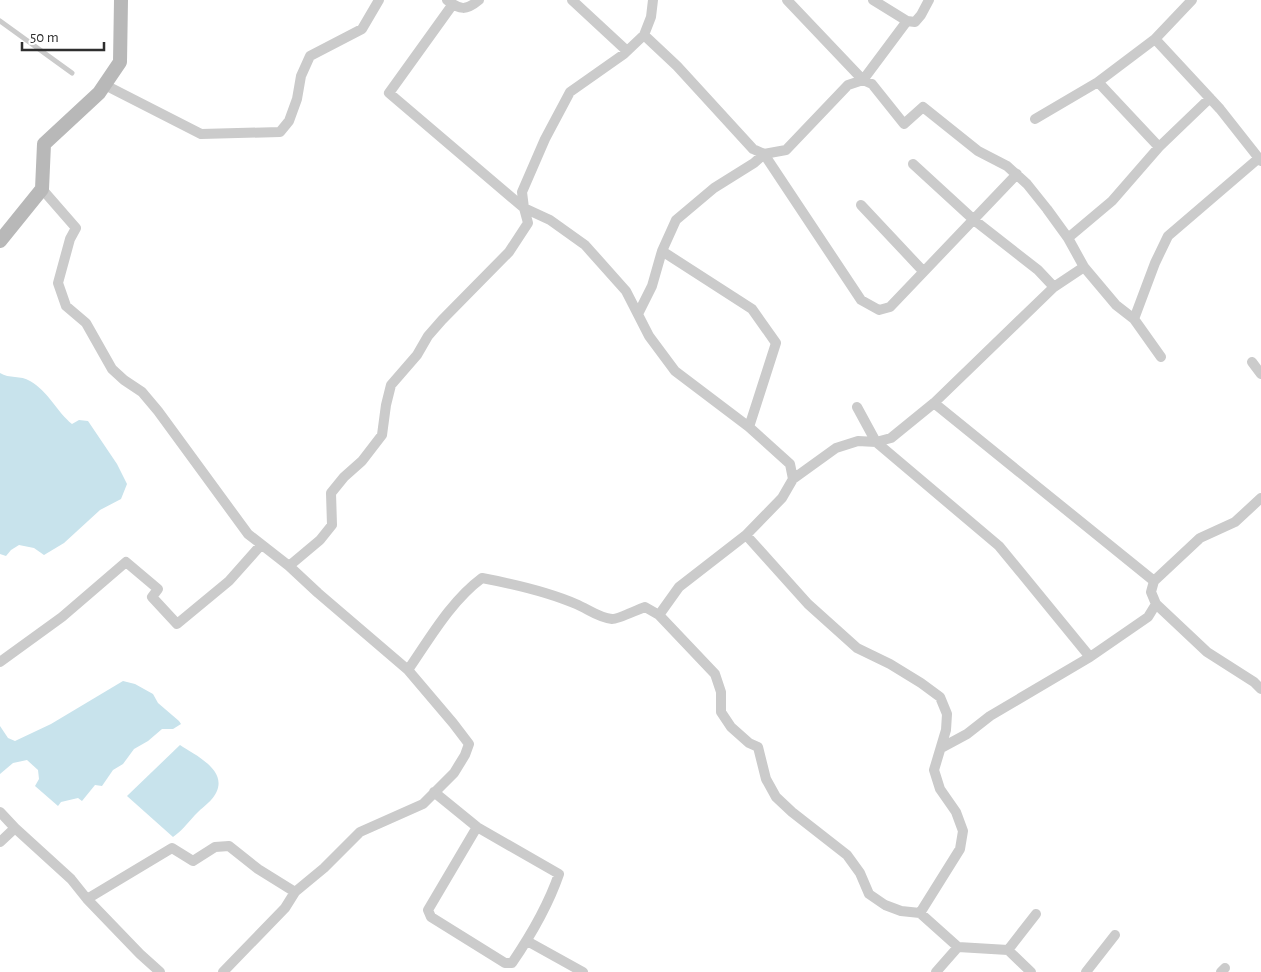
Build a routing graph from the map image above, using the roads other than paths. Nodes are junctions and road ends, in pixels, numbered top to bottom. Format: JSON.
{"nodes":[{"id":1,"x":121,"y":0,"type":"edge"},
{"id":2,"x":379,"y":0,"type":"edge"},
{"id":3,"x":479,"y":0,"type":"edge"},
{"id":4,"x":572,"y":0,"type":"edge"},
{"id":5,"x":653,"y":0,"type":"edge"},
{"id":6,"x":787,"y":0,"type":"edge"},
{"id":7,"x":874,"y":0,"type":"edge"},
{"id":8,"x":929,"y":0,"type":"edge"},
{"id":9,"x":1188,"y":1,"type":"edge"},
{"id":10,"x":450,"y":2,"type":"edge"},
{"id":11,"x":0,"y":21,"type":"edge"},
{"id":12,"x":907,"y":21,"type":"junction"},
{"id":13,"x":644,"y":35,"type":"junction"},
{"id":14,"x":1155,"y":38,"type":"junction"},
{"id":15,"x":627,"y":51,"type":"junction"},
{"id":16,"x":72,"y":72,"type":"dead end"},
{"id":17,"x":863,"y":80,"type":"junction"},
{"id":18,"x":1098,"y":82,"type":"junction"},
{"id":19,"x":105,"y":85,"type":"junction"},
{"id":20,"x":1210,"y":98,"type":"junction"},
{"id":21,"x":1035,"y":119,"type":"dead end"},
{"id":22,"x":1159,"y":147,"type":"junction"},
{"id":23,"x":764,"y":154,"type":"junction"},
{"id":24,"x":1260,"y":160,"type":"edge"},
{"id":25,"x":913,"y":164,"type":"dead end"},
{"id":26,"x":1016,"y":174,"type":"junction"},
{"id":27,"x":42,"y":189,"type":"junction"},
{"id":28,"x":861,"y":205,"type":"dead end"},
{"id":29,"x":524,"y":208,"type":"junction"},
{"id":30,"x":974,"y":220,"type":"junction"},
{"id":31,"x":1068,"y":238,"type":"junction"},
{"id":32,"x":0,"y":241,"type":"edge"},
{"id":33,"x":662,"y":251,"type":"junction"},
{"id":34,"x":1084,"y":267,"type":"junction"},
{"id":35,"x":923,"y":271,"type":"junction"},
{"id":36,"x":1054,"y":287,"type":"junction"},
{"id":37,"x":638,"y":314,"type":"junction"},
{"id":38,"x":1134,"y":319,"type":"junction"},
{"id":39,"x":1161,"y":357,"type":"dead end"},
{"id":40,"x":1252,"y":362,"type":"dead end"},
{"id":41,"x":1261,"y":374,"type":"edge"},
{"id":42,"x":934,"y":403,"type":"junction"},
{"id":43,"x":857,"y":407,"type":"dead end"},
{"id":44,"x":749,"y":427,"type":"junction"},
{"id":45,"x":876,"y":442,"type":"junction"},
{"id":46,"x":793,"y":478,"type":"junction"},
{"id":47,"x":1261,"y":498,"type":"edge"},
{"id":48,"x":746,"y":535,"type":"junction"},
{"id":49,"x":261,"y":545,"type":"junction"},
{"id":50,"x":289,"y":566,"type":"junction"},
{"id":51,"x":1154,"y":581,"type":"junction"},
{"id":52,"x":1156,"y":604,"type":"junction"},
{"id":53,"x":659,"y":615,"type":"junction"},
{"id":54,"x":1090,"y":657,"type":"junction"},
{"id":55,"x":0,"y":661,"type":"edge"},
{"id":56,"x":408,"y":670,"type":"junction"},
{"id":57,"x":1261,"y":689,"type":"edge"},
{"id":58,"x":941,"y":748,"type":"junction"},
{"id":59,"x":434,"y":792,"type":"junction"},
{"id":60,"x":0,"y":812,"type":"edge"},
{"id":61,"x":477,"y":826,"type":"junction"},
{"id":62,"x":15,"y":828,"type":"junction"},
{"id":63,"x":0,"y":842,"type":"edge"},
{"id":64,"x":295,"y":892,"type":"junction"},
{"id":65,"x":87,"y":899,"type":"junction"},
{"id":66,"x":920,"y":913,"type":"junction"},
{"id":67,"x":1036,"y":914,"type":"dead end"},
{"id":68,"x":1115,"y":935,"type":"dead end"},
{"id":69,"x":527,"y":941,"type":"junction"},
{"id":70,"x":958,"y":947,"type":"junction"},
{"id":71,"x":1008,"y":950,"type":"junction"},
{"id":72,"x":157,"y":971,"type":"edge"},
{"id":73,"x":223,"y":972,"type":"edge"},
{"id":74,"x":584,"y":972,"type":"edge"},
{"id":75,"x":936,"y":972,"type":"edge"},
{"id":76,"x":1031,"y":972,"type":"edge"},
{"id":77,"x":1086,"y":972,"type":"edge"}],
"edges":[{"from":1,"to":19,"type":"street"},
{"from":2,"to":19,"type":"street"},
{"from":3,"to":10,"type":"street"},
{"from":4,"to":15,"type":"street"},
{"from":5,"to":13,"type":"street"},
{"from":6,"to":17,"type":"street"},
{"from":7,"to":12,"type":"street"},
{"from":8,"to":12,"type":"street"},
{"from":9,"to":14,"type":"street"},
{"from":10,"to":29,"type":"street"},
{"from":11,"to":16,"type":"lane"},
{"from":12,"to":17,"type":"street"},
{"from":13,"to":15,"type":"street"},
{"from":13,"to":23,"type":"street"},
{"from":14,"to":18,"type":"street"},
{"from":14,"to":20,"type":"street"},
{"from":15,"to":29,"type":"street"},
{"from":17,"to":23,"type":"street"},
{"from":17,"to":26,"type":"street"},
{"from":18,"to":21,"type":"street"},
{"from":18,"to":22,"type":"street"},
{"from":19,"to":27,"type":"street"},
{"from":20,"to":22,"type":"street"},
{"from":20,"to":24,"type":"street"},
{"from":22,"to":31,"type":"street"},
{"from":23,"to":33,"type":"street"},
{"from":23,"to":35,"type":"street"},
{"from":24,"to":38,"type":"street"},
{"from":25,"to":30,"type":"street"},
{"from":26,"to":30,"type":"street"},
{"from":26,"to":31,"type":"street"},
{"from":27,"to":32,"type":"street"},
{"from":27,"to":49,"type":"street"},
{"from":28,"to":35,"type":"street"},
{"from":29,"to":37,"type":"street"},
{"from":29,"to":50,"type":"street"},
{"from":30,"to":35,"type":"street"},
{"from":30,"to":36,"type":"street"},
{"from":31,"to":34,"type":"street"},
{"from":33,"to":37,"type":"street"},
{"from":33,"to":44,"type":"street"},
{"from":34,"to":36,"type":"street"},
{"from":34,"to":38,"type":"street"},
{"from":36,"to":42,"type":"street"},
{"from":37,"to":44,"type":"street"},
{"from":38,"to":39,"type":"street"},
{"from":40,"to":41,"type":"street"},
{"from":42,"to":45,"type":"street"},
{"from":42,"to":51,"type":"street"},
{"from":43,"to":45,"type":"street"},
{"from":44,"to":46,"type":"street"},
{"from":45,"to":46,"type":"street"},
{"from":45,"to":54,"type":"street"},
{"from":46,"to":48,"type":"street"},
{"from":47,"to":51,"type":"street"},
{"from":48,"to":53,"type":"street"},
{"from":48,"to":58,"type":"street"},
{"from":49,"to":50,"type":"street"},
{"from":49,"to":55,"type":"street"},
{"from":50,"to":56,"type":"street"},
{"from":51,"to":52,"type":"street"},
{"from":52,"to":54,"type":"street"},
{"from":52,"to":57,"type":"street"},
{"from":53,"to":56,"type":"street"},
{"from":53,"to":66,"type":"street"},
{"from":54,"to":58,"type":"street"},
{"from":56,"to":59,"type":"street"},
{"from":58,"to":66,"type":"street"},
{"from":59,"to":61,"type":"street"},
{"from":59,"to":64,"type":"street"},
{"from":60,"to":62,"type":"street"},
{"from":61,"to":69,"type":"street"},
{"from":61,"to":69,"type":"street"},
{"from":62,"to":63,"type":"street"},
{"from":62,"to":65,"type":"street"},
{"from":64,"to":65,"type":"street"},
{"from":64,"to":73,"type":"street"},
{"from":65,"to":72,"type":"street"},
{"from":66,"to":70,"type":"street"},
{"from":67,"to":71,"type":"street"},
{"from":68,"to":77,"type":"street"},
{"from":69,"to":74,"type":"street"},
{"from":70,"to":71,"type":"street"},
{"from":70,"to":75,"type":"street"},
{"from":71,"to":76,"type":"street"}]}
